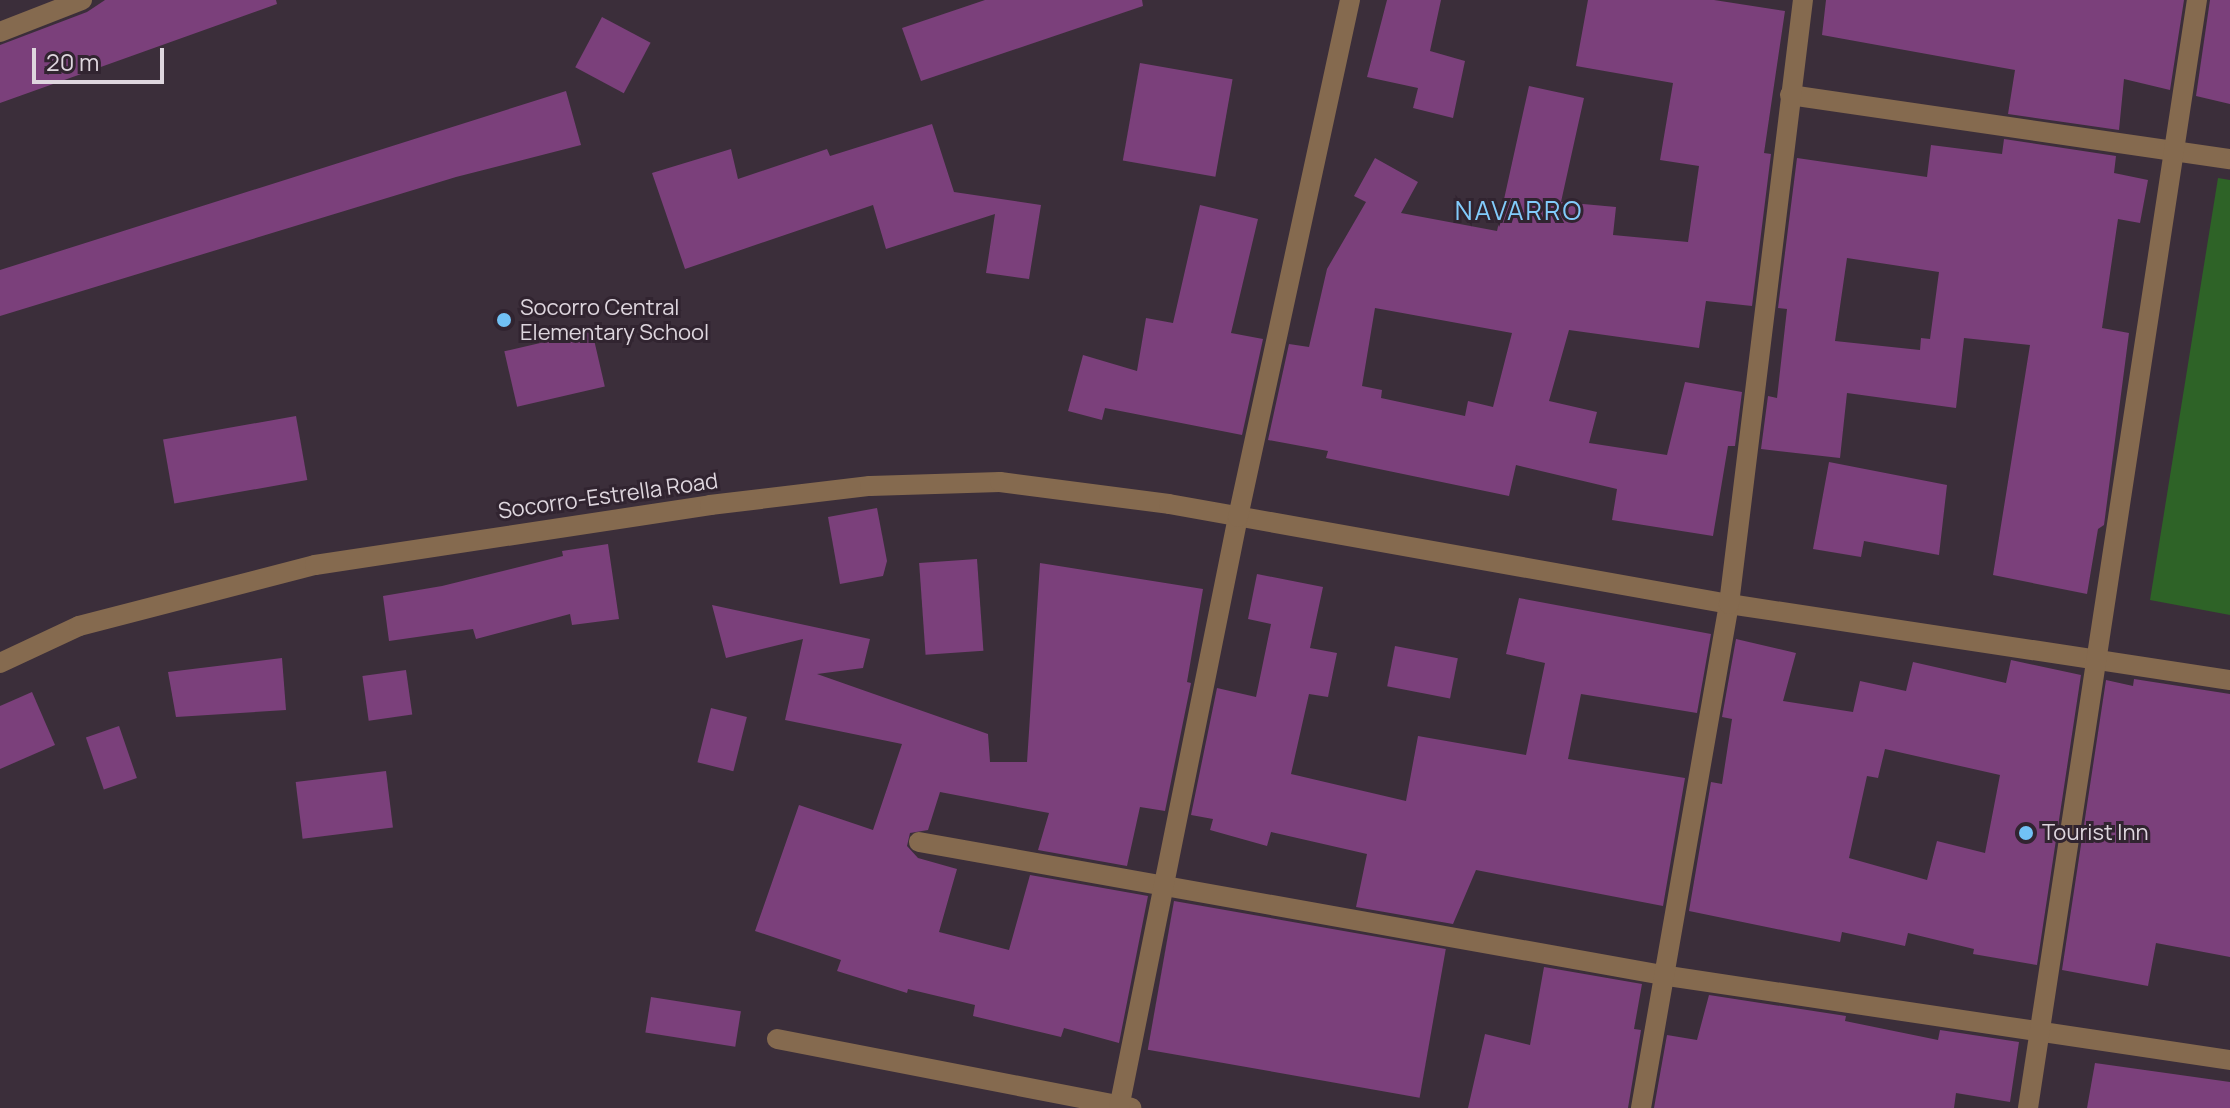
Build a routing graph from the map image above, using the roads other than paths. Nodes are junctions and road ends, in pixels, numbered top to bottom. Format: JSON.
{"nodes":[{"id":1,"x":82,"y":0,"type":"edge"},
{"id":2,"x":1350,"y":0,"type":"edge"},
{"id":3,"x":1803,"y":0,"type":"edge"},
{"id":4,"x":2197,"y":0,"type":"edge"},
{"id":5,"x":0,"y":32,"type":"edge"},
{"id":6,"x":1790,"y":95,"type":"junction"},
{"id":7,"x":2173,"y":148,"type":"junction"},
{"id":8,"x":2230,"y":159,"type":"edge"},
{"id":9,"x":1238,"y":517,"type":"junction"},
{"id":10,"x":1729,"y":604,"type":"junction"},
{"id":11,"x":2097,"y":660,"type":"junction"},
{"id":12,"x":0,"y":663,"type":"edge"},
{"id":13,"x":2230,"y":680,"type":"edge"},
{"id":14,"x":919,"y":842,"type":"dead end"},
{"id":15,"x":1163,"y":889,"type":"junction"},
{"id":16,"x":1668,"y":976,"type":"junction"},
{"id":17,"x":2037,"y":1032,"type":"junction"},
{"id":18,"x":777,"y":1039,"type":"dead end"},
{"id":19,"x":2230,"y":1060,"type":"edge"},
{"id":20,"x":1123,"y":1107,"type":"edge"},
{"id":21,"x":1641,"y":1108,"type":"edge"},
{"id":22,"x":2028,"y":1108,"type":"edge"}],
"edges":[{"from":1,"to":5,"type":"street"},
{"from":2,"to":9,"type":"street"},
{"from":3,"to":6,"type":"street"},
{"from":4,"to":7,"type":"street"},
{"from":6,"to":7,"type":"street"},
{"from":6,"to":10,"type":"street"},
{"from":7,"to":8,"type":"street"},
{"from":7,"to":11,"type":"street"},
{"from":9,"to":10,"type":"street","name":"Socorro-Estrella Road"},
{"from":9,"to":12,"type":"street","name":"Socorro-Estrella Road"},
{"from":9,"to":15,"type":"street"},
{"from":10,"to":11,"type":"street","name":"Socorro-Estrella Road"},
{"from":10,"to":16,"type":"street"},
{"from":11,"to":13,"type":"street","name":"Socorro-Estrella Road"},
{"from":11,"to":17,"type":"street"},
{"from":14,"to":15,"type":"street"},
{"from":15,"to":16,"type":"street"},
{"from":15,"to":20,"type":"street"},
{"from":16,"to":17,"type":"street"},
{"from":16,"to":21,"type":"street"},
{"from":17,"to":19,"type":"street"},
{"from":17,"to":22,"type":"street"},
{"from":18,"to":20,"type":"street"}]}
